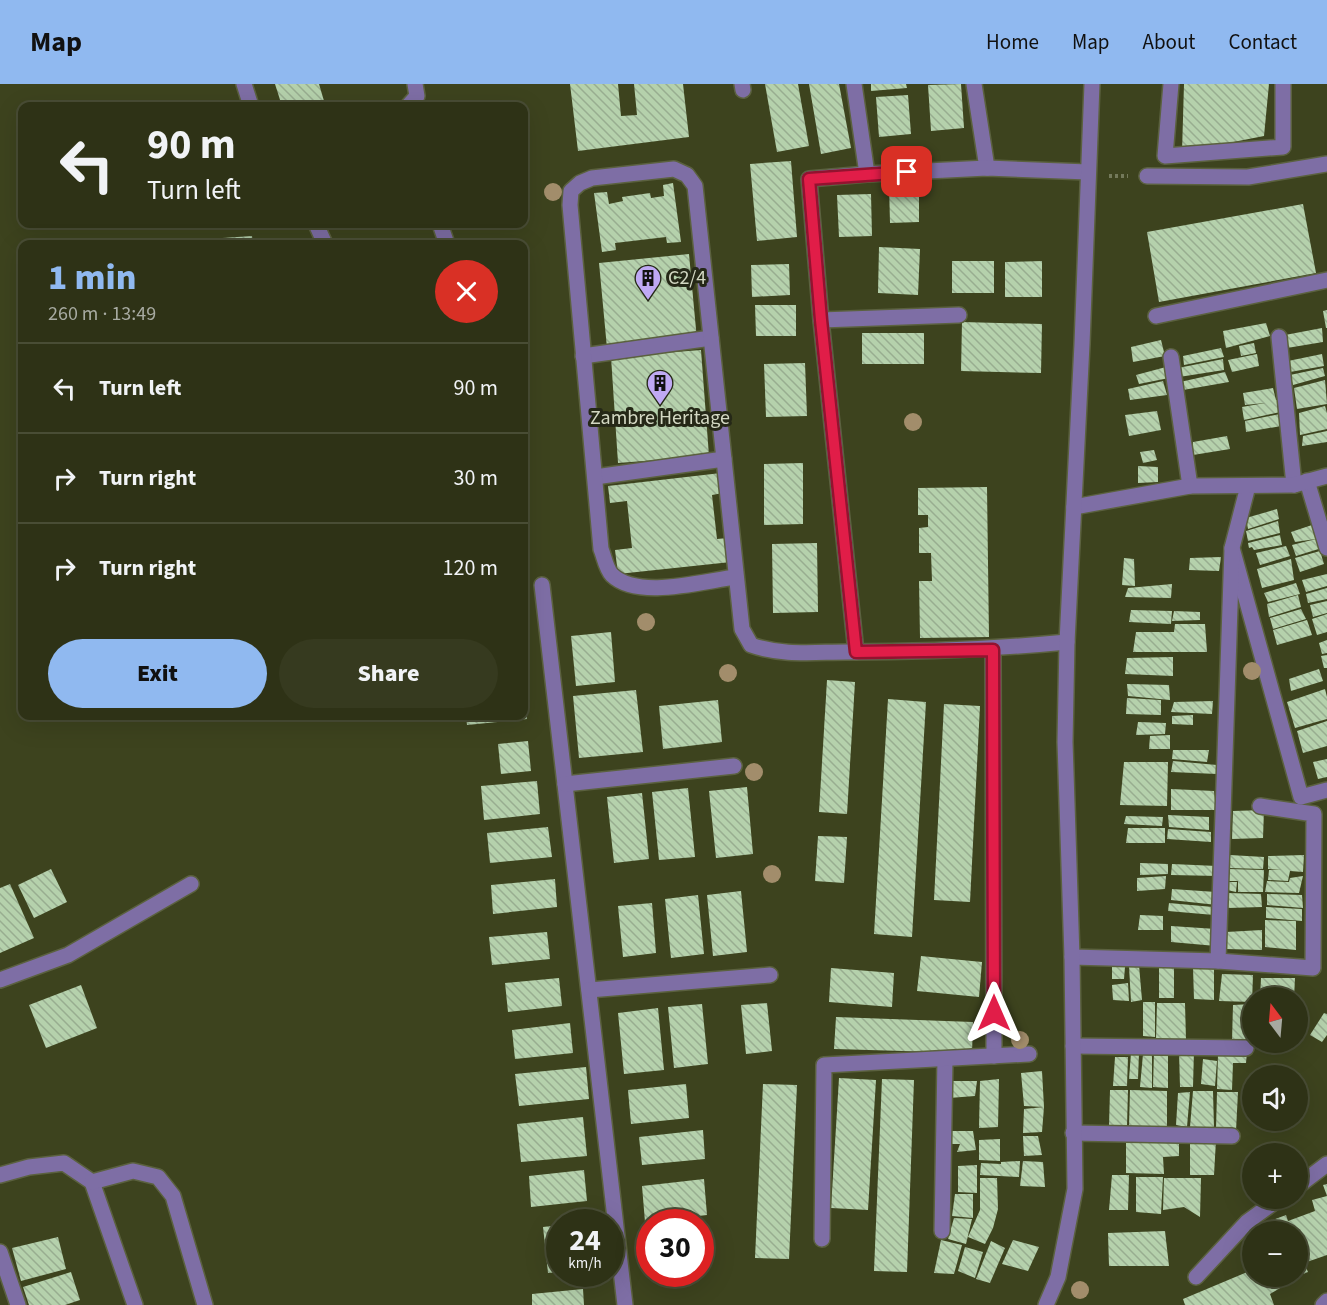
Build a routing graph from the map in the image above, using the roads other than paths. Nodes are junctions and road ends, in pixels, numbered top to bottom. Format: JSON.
{"nodes":[{"id":1,"x":244,"y":84,"type":"edge"},
{"id":2,"x":415,"y":84,"type":"edge"},
{"id":3,"x":854,"y":84,"type":"edge"},
{"id":4,"x":974,"y":84,"type":"edge"},
{"id":5,"x":1092,"y":84,"type":"edge"},
{"id":6,"x":1172,"y":84,"type":"edge"},
{"id":7,"x":1283,"y":84,"type":"edge"},
{"id":8,"x":250,"y":102,"type":"edge"},
{"id":9,"x":414,"y":102,"type":"edge"},
{"id":10,"x":1327,"y":164,"type":"edge"},
{"id":11,"x":987,"y":168,"type":"junction"},
{"id":12,"x":867,"y":174,"type":"junction"},
{"id":13,"x":1088,"y":174,"type":"junction"},
{"id":14,"x":1147,"y":176,"type":"road end"},
{"id":15,"x":1327,"y":280,"type":"edge"},
{"id":16,"x":959,"y":315,"type":"dead end"},
{"id":17,"x":1156,"y":316,"type":"dead end"},
{"id":18,"x":821,"y":320,"type":"junction"},
{"id":19,"x":1279,"y":337,"type":"dead end"},
{"id":20,"x":711,"y":338,"type":"junction"},
{"id":21,"x":584,"y":356,"type":"junction"},
{"id":22,"x":1171,"y":357,"type":"dead end"},
{"id":23,"x":724,"y":459,"type":"junction"},
{"id":24,"x":1327,"y":476,"type":"edge"},
{"id":25,"x":595,"y":477,"type":"junction"},
{"id":26,"x":1301,"y":483,"type":"junction"},
{"id":27,"x":1190,"y":486,"type":"junction"},
{"id":28,"x":1248,"y":486,"type":"junction"},
{"id":29,"x":1074,"y":507,"type":"junction"},
{"id":30,"x":1232,"y":548,"type":"junction"},
{"id":31,"x":1327,"y":548,"type":"edge"},
{"id":32,"x":736,"y":577,"type":"junction"},
{"id":33,"x":542,"y":585,"type":"dead end"},
{"id":34,"x":1067,"y":642,"type":"junction"},
{"id":35,"x":993,"y":650,"type":"junction"},
{"id":36,"x":856,"y":652,"type":"junction"},
{"id":37,"x":734,"y":766,"type":"dead end"},
{"id":38,"x":565,"y":784,"type":"junction"},
{"id":39,"x":1327,"y":790,"type":"edge"},
{"id":40,"x":1260,"y":806,"type":"dead end"},
{"id":41,"x":190,"y":884,"type":"dead end"},
{"id":42,"x":1072,"y":957,"type":"junction"},
{"id":43,"x":1218,"y":962,"type":"junction"},
{"id":44,"x":770,"y":975,"type":"dead end"},
{"id":45,"x":0,"y":980,"type":"edge"},
{"id":46,"x":589,"y":990,"type":"junction"},
{"id":47,"x":1073,"y":1046,"type":"junction"},
{"id":48,"x":1242,"y":1048,"type":"edge"},
{"id":49,"x":1029,"y":1054,"type":"dead end"},
{"id":50,"x":994,"y":1056,"type":"junction"},
{"id":51,"x":945,"y":1059,"type":"junction"},
{"id":52,"x":1073,"y":1133,"type":"junction"},
{"id":53,"x":1233,"y":1136,"type":"dead end"},
{"id":54,"x":1327,"y":1164,"type":"edge"},
{"id":55,"x":0,"y":1175,"type":"edge"},
{"id":56,"x":1308,"y":1178,"type":"edge"},
{"id":57,"x":92,"y":1182,"type":"junction"},
{"id":58,"x":1264,"y":1209,"type":"edge"},
{"id":59,"x":942,"y":1231,"type":"dead end"},
{"id":60,"x":822,"y":1239,"type":"dead end"},
{"id":61,"x":0,"y":1252,"type":"edge"},
{"id":62,"x":1196,"y":1277,"type":"dead end"},
{"id":63,"x":1327,"y":1301,"type":"edge"},
{"id":64,"x":18,"y":1305,"type":"edge"},
{"id":65,"x":135,"y":1305,"type":"edge"},
{"id":66,"x":205,"y":1305,"type":"edge"},
{"id":67,"x":625,"y":1305,"type":"edge"},
{"id":68,"x":1046,"y":1305,"type":"edge"},
{"id":69,"x":1323,"y":1305,"type":"edge"}],
"edges":[{"from":1,"to":8,"type":"street"},
{"from":2,"to":9,"type":"street"},
{"from":3,"to":12,"type":"street"},
{"from":4,"to":11,"type":"street"},
{"from":5,"to":13,"type":"street"},
{"from":6,"to":7,"type":"street"},
{"from":10,"to":14,"type":"street"},
{"from":11,"to":12,"type":"street"},
{"from":11,"to":13,"type":"street"},
{"from":12,"to":18,"type":"street"},
{"from":13,"to":29,"type":"street"},
{"from":15,"to":17,"type":"street"},
{"from":16,"to":18,"type":"street"},
{"from":18,"to":36,"type":"street"},
{"from":19,"to":26,"type":"street"},
{"from":20,"to":21,"type":"street"},
{"from":20,"to":21,"type":"street"},
{"from":20,"to":23,"type":"street"},
{"from":21,"to":25,"type":"street"},
{"from":22,"to":27,"type":"street"},
{"from":23,"to":25,"type":"street"},
{"from":23,"to":32,"type":"street"},
{"from":24,"to":26,"type":"street"},
{"from":25,"to":32,"type":"street"},
{"from":26,"to":28,"type":"street"},
{"from":26,"to":31,"type":"street"},
{"from":27,"to":28,"type":"street"},
{"from":27,"to":29,"type":"street"},
{"from":28,"to":30,"type":"street"},
{"from":29,"to":34,"type":"street"},
{"from":30,"to":39,"type":"street"},
{"from":30,"to":43,"type":"street"},
{"from":32,"to":36,"type":"street"},
{"from":33,"to":38,"type":"street"},
{"from":34,"to":35,"type":"street"},
{"from":34,"to":42,"type":"street"},
{"from":35,"to":36,"type":"street"},
{"from":35,"to":50,"type":"street"},
{"from":37,"to":38,"type":"street"},
{"from":38,"to":46,"type":"street"},
{"from":40,"to":43,"type":"street"},
{"from":41,"to":45,"type":"street"},
{"from":42,"to":43,"type":"street"},
{"from":42,"to":47,"type":"street"},
{"from":44,"to":46,"type":"street"},
{"from":46,"to":67,"type":"street"},
{"from":47,"to":48,"type":"street"},
{"from":47,"to":52,"type":"street"},
{"from":49,"to":50,"type":"street"},
{"from":50,"to":51,"type":"street"},
{"from":51,"to":59,"type":"street"},
{"from":51,"to":60,"type":"street"},
{"from":52,"to":53,"type":"street"},
{"from":52,"to":68,"type":"street"},
{"from":54,"to":56,"type":"street"},
{"from":55,"to":57,"type":"street"},
{"from":57,"to":65,"type":"street"},
{"from":57,"to":66,"type":"street"},
{"from":58,"to":62,"type":"street"},
{"from":61,"to":64,"type":"street"},
{"from":63,"to":69,"type":"street"}]}
